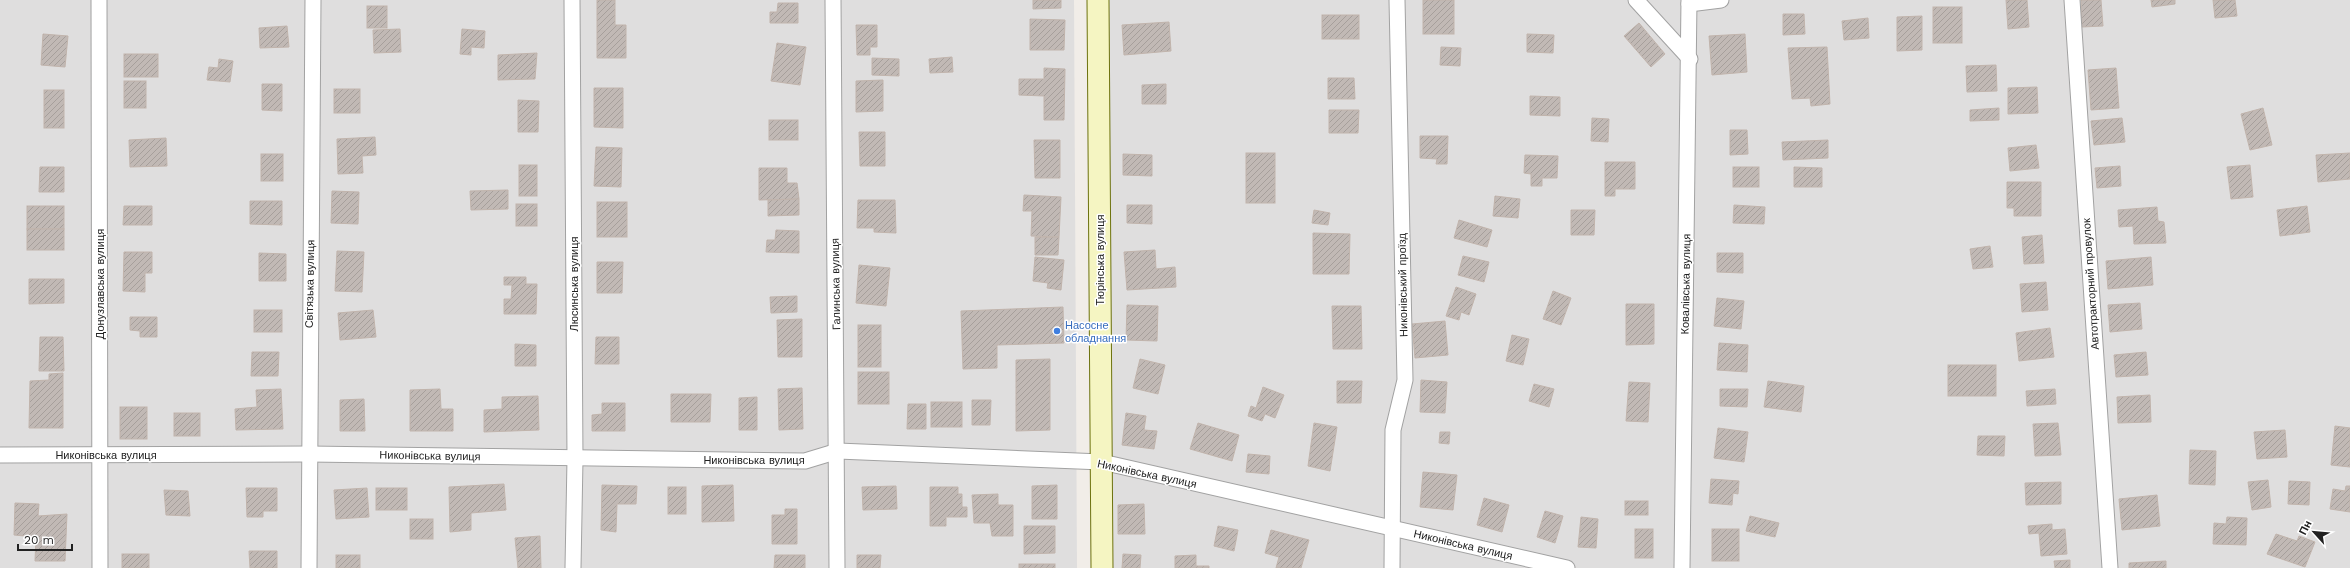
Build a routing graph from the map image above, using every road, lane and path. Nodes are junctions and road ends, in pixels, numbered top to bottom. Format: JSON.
{"nodes":[{"id":1,"x":99,"y":0,"type":"edge"},
{"id":2,"x":313,"y":0,"type":"edge"},
{"id":3,"x":572,"y":0,"type":"edge"},
{"id":4,"x":833,"y":0,"type":"edge"},
{"id":5,"x":1098,"y":0,"type":"edge"},
{"id":6,"x":1397,"y":0,"type":"edge"},
{"id":7,"x":1636,"y":0,"type":"edge"},
{"id":8,"x":1721,"y":0,"type":"edge"},
{"id":9,"x":2072,"y":0,"type":"edge"},
{"id":10,"x":1689,"y":2,"type":"edge"},
{"id":11,"x":1690,"y":59,"type":"junction"},
{"id":12,"x":838,"y":451,"type":"junction"},
{"id":13,"x":309,"y":454,"type":"junction"},
{"id":14,"x":0,"y":455,"type":"edge"},
{"id":15,"x":100,"y":455,"type":"junction"},
{"id":16,"x":575,"y":459,"type":"junction"},
{"id":17,"x":1102,"y":462,"type":"junction"},
{"id":18,"x":1391,"y":529,"type":"junction"},
{"id":19,"x":100,"y":568,"type":"edge"},
{"id":20,"x":309,"y":568,"type":"edge"},
{"id":21,"x":573,"y":568,"type":"edge"},
{"id":22,"x":837,"y":568,"type":"edge"},
{"id":23,"x":1102,"y":568,"type":"edge"},
{"id":24,"x":1392,"y":568,"type":"edge"},
{"id":25,"x":1567,"y":568,"type":"edge"},
{"id":26,"x":1682,"y":568,"type":"edge"},
{"id":27,"x":2110,"y":568,"type":"edge"}],
"edges":[{"from":1,"to":15,"type":"street","name":"Донузлавська вулиця"},
{"from":2,"to":13,"type":"street","name":"Світязька вулиця"},
{"from":3,"to":16,"type":"street","name":"Люсинська вулиця"},
{"from":4,"to":12,"type":"street","name":"Галинська вулиця"},
{"from":5,"to":17,"type":"main road","name":"Тюрінська вулиця"},
{"from":6,"to":18,"type":"street","name":"Никонівський проїзд"},
{"from":7,"to":11,"type":"street"},
{"from":8,"to":10,"type":"street"},
{"from":9,"to":27,"type":"street","name":"Автотракторний провулок"},
{"from":10,"to":11,"type":"street","name":"Ковалівська вулиця"},
{"from":11,"to":26,"type":"street","name":"Ковалівська вулиця"},
{"from":12,"to":16,"type":"street","name":"Никонівська вулиця"},
{"from":12,"to":17,"type":"street","name":"Никонівська вулиця"},
{"from":12,"to":22,"type":"street","name":"Галинська вулиця"},
{"from":13,"to":15,"type":"street","name":"Никонівська вулиця"},
{"from":13,"to":16,"type":"street","name":"Никонівська вулиця"},
{"from":13,"to":20,"type":"street","name":"Світязька вулиця"},
{"from":14,"to":15,"type":"street","name":"Никонівська вулиця"},
{"from":15,"to":19,"type":"street","name":"Донузлавська вулиця"},
{"from":16,"to":21,"type":"street","name":"Люсинська вулиця"},
{"from":17,"to":18,"type":"street","name":"Никонівська вулиця"},
{"from":17,"to":23,"type":"main road","name":"Тюрінська вулиця"},
{"from":18,"to":24,"type":"street","name":"Никонівський проїзд"},
{"from":18,"to":25,"type":"street","name":"Никонівська вулиця"}]}
